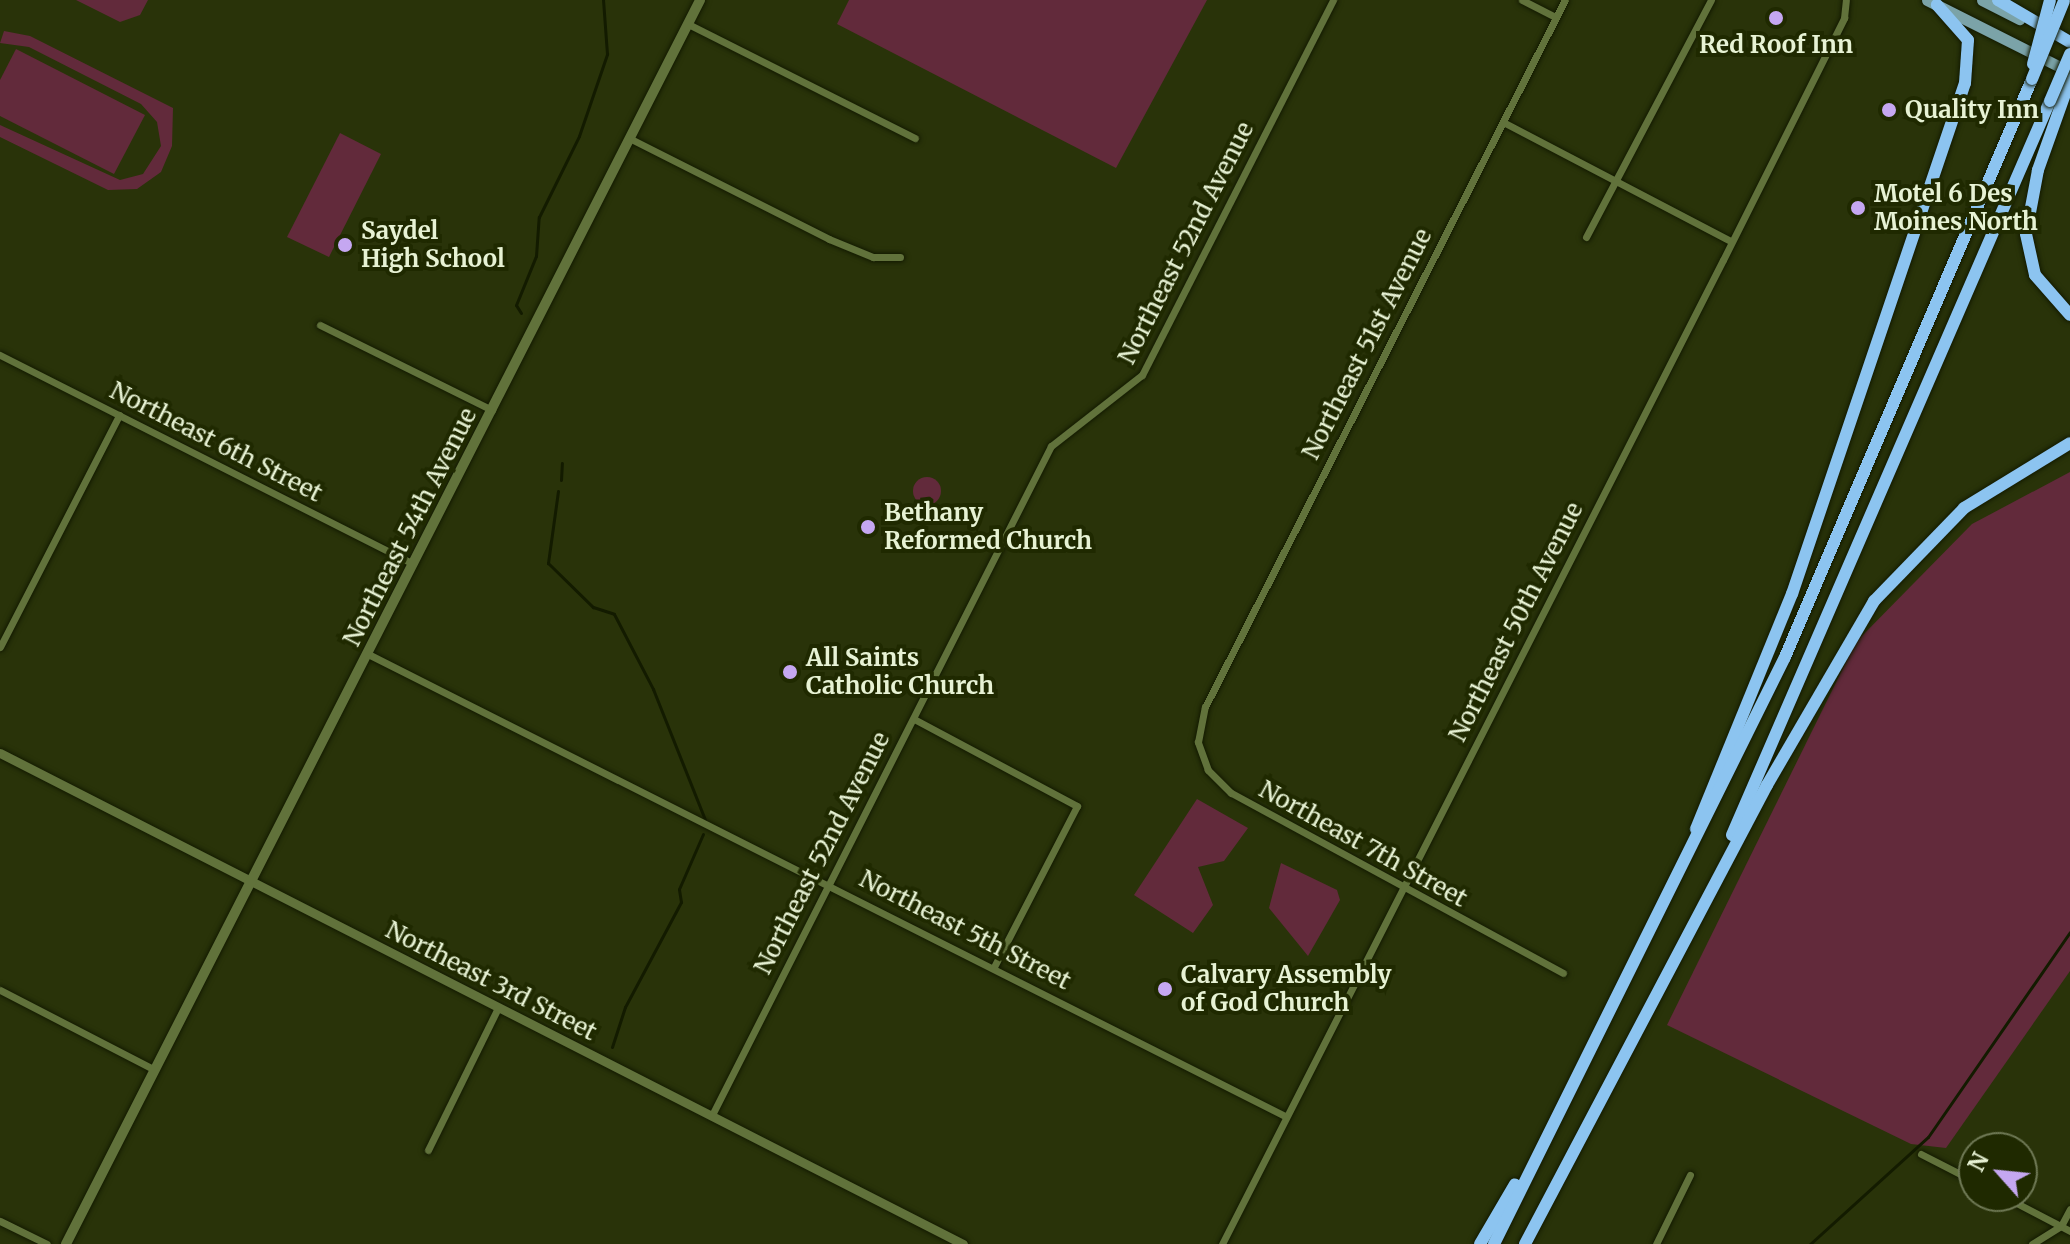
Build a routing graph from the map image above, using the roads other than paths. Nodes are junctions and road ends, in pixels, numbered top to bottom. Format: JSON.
{"nodes":[{"id":1,"x":700,"y":0,"type":"edge"},
{"id":2,"x":1333,"y":0,"type":"edge"},
{"id":3,"x":1522,"y":0,"type":"edge"},
{"id":4,"x":1565,"y":0,"type":"edge"},
{"id":5,"x":1711,"y":0,"type":"edge"},
{"id":6,"x":1846,"y":0,"type":"edge"},
{"id":7,"x":1982,"y":0,"type":"edge"},
{"id":8,"x":1998,"y":0,"type":"edge"},
{"id":9,"x":2050,"y":0,"type":"edge"},
{"id":10,"x":2064,"y":1,"type":"edge"},
{"id":11,"x":1932,"y":2,"type":"edge"},
{"id":12,"x":1556,"y":17,"type":"junction"},
{"id":13,"x":688,"y":24,"type":"junction"},
{"id":14,"x":2070,"y":43,"type":"edge"},
{"id":15,"x":2070,"y":54,"type":"edge"},
{"id":16,"x":2070,"y":72,"type":"edge"},
{"id":17,"x":2070,"y":80,"type":"edge"},
{"id":18,"x":2029,"y":84,"type":"junction"},
{"id":19,"x":2055,"y":104,"type":"junction"},
{"id":20,"x":1503,"y":122,"type":"junction"},
{"id":21,"x":629,"y":138,"type":"junction"},
{"id":22,"x":915,"y":138,"type":"dead end"},
{"id":23,"x":1616,"y":180,"type":"junction"},
{"id":24,"x":1586,"y":237,"type":"dead end"},
{"id":25,"x":1731,"y":241,"type":"junction"},
{"id":26,"x":900,"y":257,"type":"dead end"},
{"id":27,"x":2070,"y":315,"type":"edge"},
{"id":28,"x":320,"y":325,"type":"dead end"},
{"id":29,"x":0,"y":355,"type":"edge"},
{"id":30,"x":492,"y":410,"type":"junction"},
{"id":31,"x":119,"y":415,"type":"junction"},
{"id":32,"x":2070,"y":443,"type":"edge"},
{"id":33,"x":413,"y":564,"type":"junction"},
{"id":34,"x":0,"y":647,"type":"edge"},
{"id":35,"x":368,"y":654,"type":"junction"},
{"id":36,"x":1205,"y":707,"type":"joint"},
{"id":37,"x":914,"y":719,"type":"junction"},
{"id":38,"x":0,"y":753,"type":"edge"},
{"id":39,"x":250,"y":881,"type":"junction"},
{"id":40,"x":828,"y":884,"type":"junction"},
{"id":41,"x":1402,"y":891,"type":"junction"},
{"id":42,"x":1667,"y":902,"type":"junction"},
{"id":43,"x":1697,"y":915,"type":"junction"},
{"id":44,"x":994,"y":967,"type":"junction"},
{"id":45,"x":1563,"y":973,"type":"dead end"},
{"id":46,"x":0,"y":990,"type":"edge"},
{"id":47,"x":498,"y":1008,"type":"junction"},
{"id":48,"x":155,"y":1070,"type":"junction"},
{"id":49,"x":1566,"y":1099,"type":"junction"},
{"id":50,"x":1595,"y":1110,"type":"junction"},
{"id":51,"x":712,"y":1115,"type":"junction"},
{"id":52,"x":1285,"y":1116,"type":"junction"},
{"id":53,"x":428,"y":1150,"type":"dead end"},
{"id":54,"x":1921,"y":1154,"type":"dead end"},
{"id":55,"x":1958,"y":1173,"type":"edge"},
{"id":56,"x":1690,"y":1175,"type":"dead end"},
{"id":57,"x":2070,"y":1209,"type":"edge"},
{"id":58,"x":2034,"y":1212,"type":"edge"},
{"id":59,"x":0,"y":1221,"type":"edge"},
{"id":60,"x":2061,"y":1226,"type":"junction"},
{"id":61,"x":2070,"y":1231,"type":"edge"},
{"id":62,"x":47,"y":1244,"type":"edge"},
{"id":63,"x":66,"y":1244,"type":"edge"},
{"id":64,"x":963,"y":1244,"type":"edge"},
{"id":65,"x":1222,"y":1244,"type":"edge"},
{"id":66,"x":1480,"y":1244,"type":"edge"},
{"id":67,"x":1494,"y":1244,"type":"edge"},
{"id":68,"x":1525,"y":1244,"type":"edge"},
{"id":69,"x":1534,"y":1244,"type":"edge"},
{"id":70,"x":1656,"y":1244,"type":"edge"},
{"id":71,"x":2032,"y":1244,"type":"edge"}],
"edges":[{"from":1,"to":13,"type":"main road","name":"Northeast 54th Avenue"},
{"from":2,"to":37,"type":"street","name":"Northeast 52nd Avenue"},
{"from":3,"to":12,"type":"street"},
{"from":4,"to":12,"type":"street","name":"Northeast 51st Avenue"},
{"from":5,"to":23,"type":"street"},
{"from":6,"to":25,"type":"street","name":"Northeast 50th Avenue"},
{"from":7,"to":14,"type":"main road"},
{"from":8,"to":14,"type":"highway"},
{"from":9,"to":18,"type":"highway","bridge":true},
{"from":10,"to":18,"type":"highway","bridge":true},
{"from":11,"to":16,"type":"main road"},
{"from":11,"to":42,"type":"highway"},
{"from":12,"to":20,"type":"street","name":"Northeast 51st Avenue"},
{"from":13,"to":21,"type":"main road","name":"Northeast 54th Avenue"},
{"from":13,"to":22,"type":"street"},
{"from":15,"to":19,"type":"highway","bridge":true},
{"from":17,"to":19,"type":"highway"},
{"from":18,"to":42,"type":"highway"},
{"from":19,"to":27,"type":"highway"},
{"from":19,"to":43,"type":"highway"},
{"from":20,"to":23,"type":"street"},
{"from":20,"to":36,"type":"street","name":"Northeast 51st Avenue"},
{"from":21,"to":26,"type":"street"},
{"from":21,"to":30,"type":"main road","name":"Northeast 54th Avenue"},
{"from":23,"to":24,"type":"street"},
{"from":23,"to":25,"type":"street"},
{"from":25,"to":41,"type":"street","name":"Northeast 50th Avenue"},
{"from":28,"to":30,"type":"street"},
{"from":29,"to":31,"type":"street","name":"Northeast 6th Street"},
{"from":30,"to":33,"type":"main road","name":"Northeast 54th Avenue"},
{"from":31,"to":33,"type":"street","name":"Northeast 6th Street"},
{"from":31,"to":34,"type":"street"},
{"from":32,"to":43,"type":"highway"},
{"from":33,"to":35,"type":"main road","name":"Northeast 54th Avenue"},
{"from":35,"to":39,"type":"main road","name":"Northeast 54th Avenue"},
{"from":35,"to":40,"type":"street","name":"Northeast 5th Street"},
{"from":36,"to":41,"type":"street","name":"Northeast 7th Street"},
{"from":37,"to":40,"type":"street","name":"Northeast 52nd Avenue"},
{"from":37,"to":44,"type":"street"},
{"from":38,"to":39,"type":"street","name":"Northeast 3rd Street"},
{"from":39,"to":47,"type":"street","name":"Northeast 3rd Street"},
{"from":39,"to":48,"type":"main road","name":"Northeast 54th Avenue"},
{"from":40,"to":44,"type":"street","name":"Northeast 5th Street"},
{"from":40,"to":51,"type":"street","name":"Northeast 52nd Avenue"},
{"from":41,"to":45,"type":"street","name":"Northeast 7th Street"},
{"from":41,"to":52,"type":"street","name":"Northeast 50th Avenue"},
{"from":42,"to":49,"type":"highway"},
{"from":43,"to":50,"type":"highway"},
{"from":44,"to":52,"type":"street","name":"Northeast 5th Street"},
{"from":46,"to":48,"type":"street"},
{"from":47,"to":51,"type":"street","name":"Northeast 3rd Street"},
{"from":47,"to":53,"type":"street"},
{"from":48,"to":63,"type":"main road","name":"Northeast 54th Avenue"},
{"from":49,"to":66,"type":"highway"},
{"from":49,"to":67,"type":"highway"},
{"from":50,"to":68,"type":"highway"},
{"from":50,"to":69,"type":"highway"},
{"from":51,"to":64,"type":"street","name":"Northeast 3rd Street"},
{"from":52,"to":65,"type":"street","name":"Northeast 50th Avenue"},
{"from":54,"to":55,"type":"street"},
{"from":56,"to":70,"type":"street"},
{"from":57,"to":60,"type":"street"},
{"from":58,"to":60,"type":"street"},
{"from":59,"to":62,"type":"street"},
{"from":60,"to":61,"type":"street"},
{"from":60,"to":71,"type":"street"}]}
